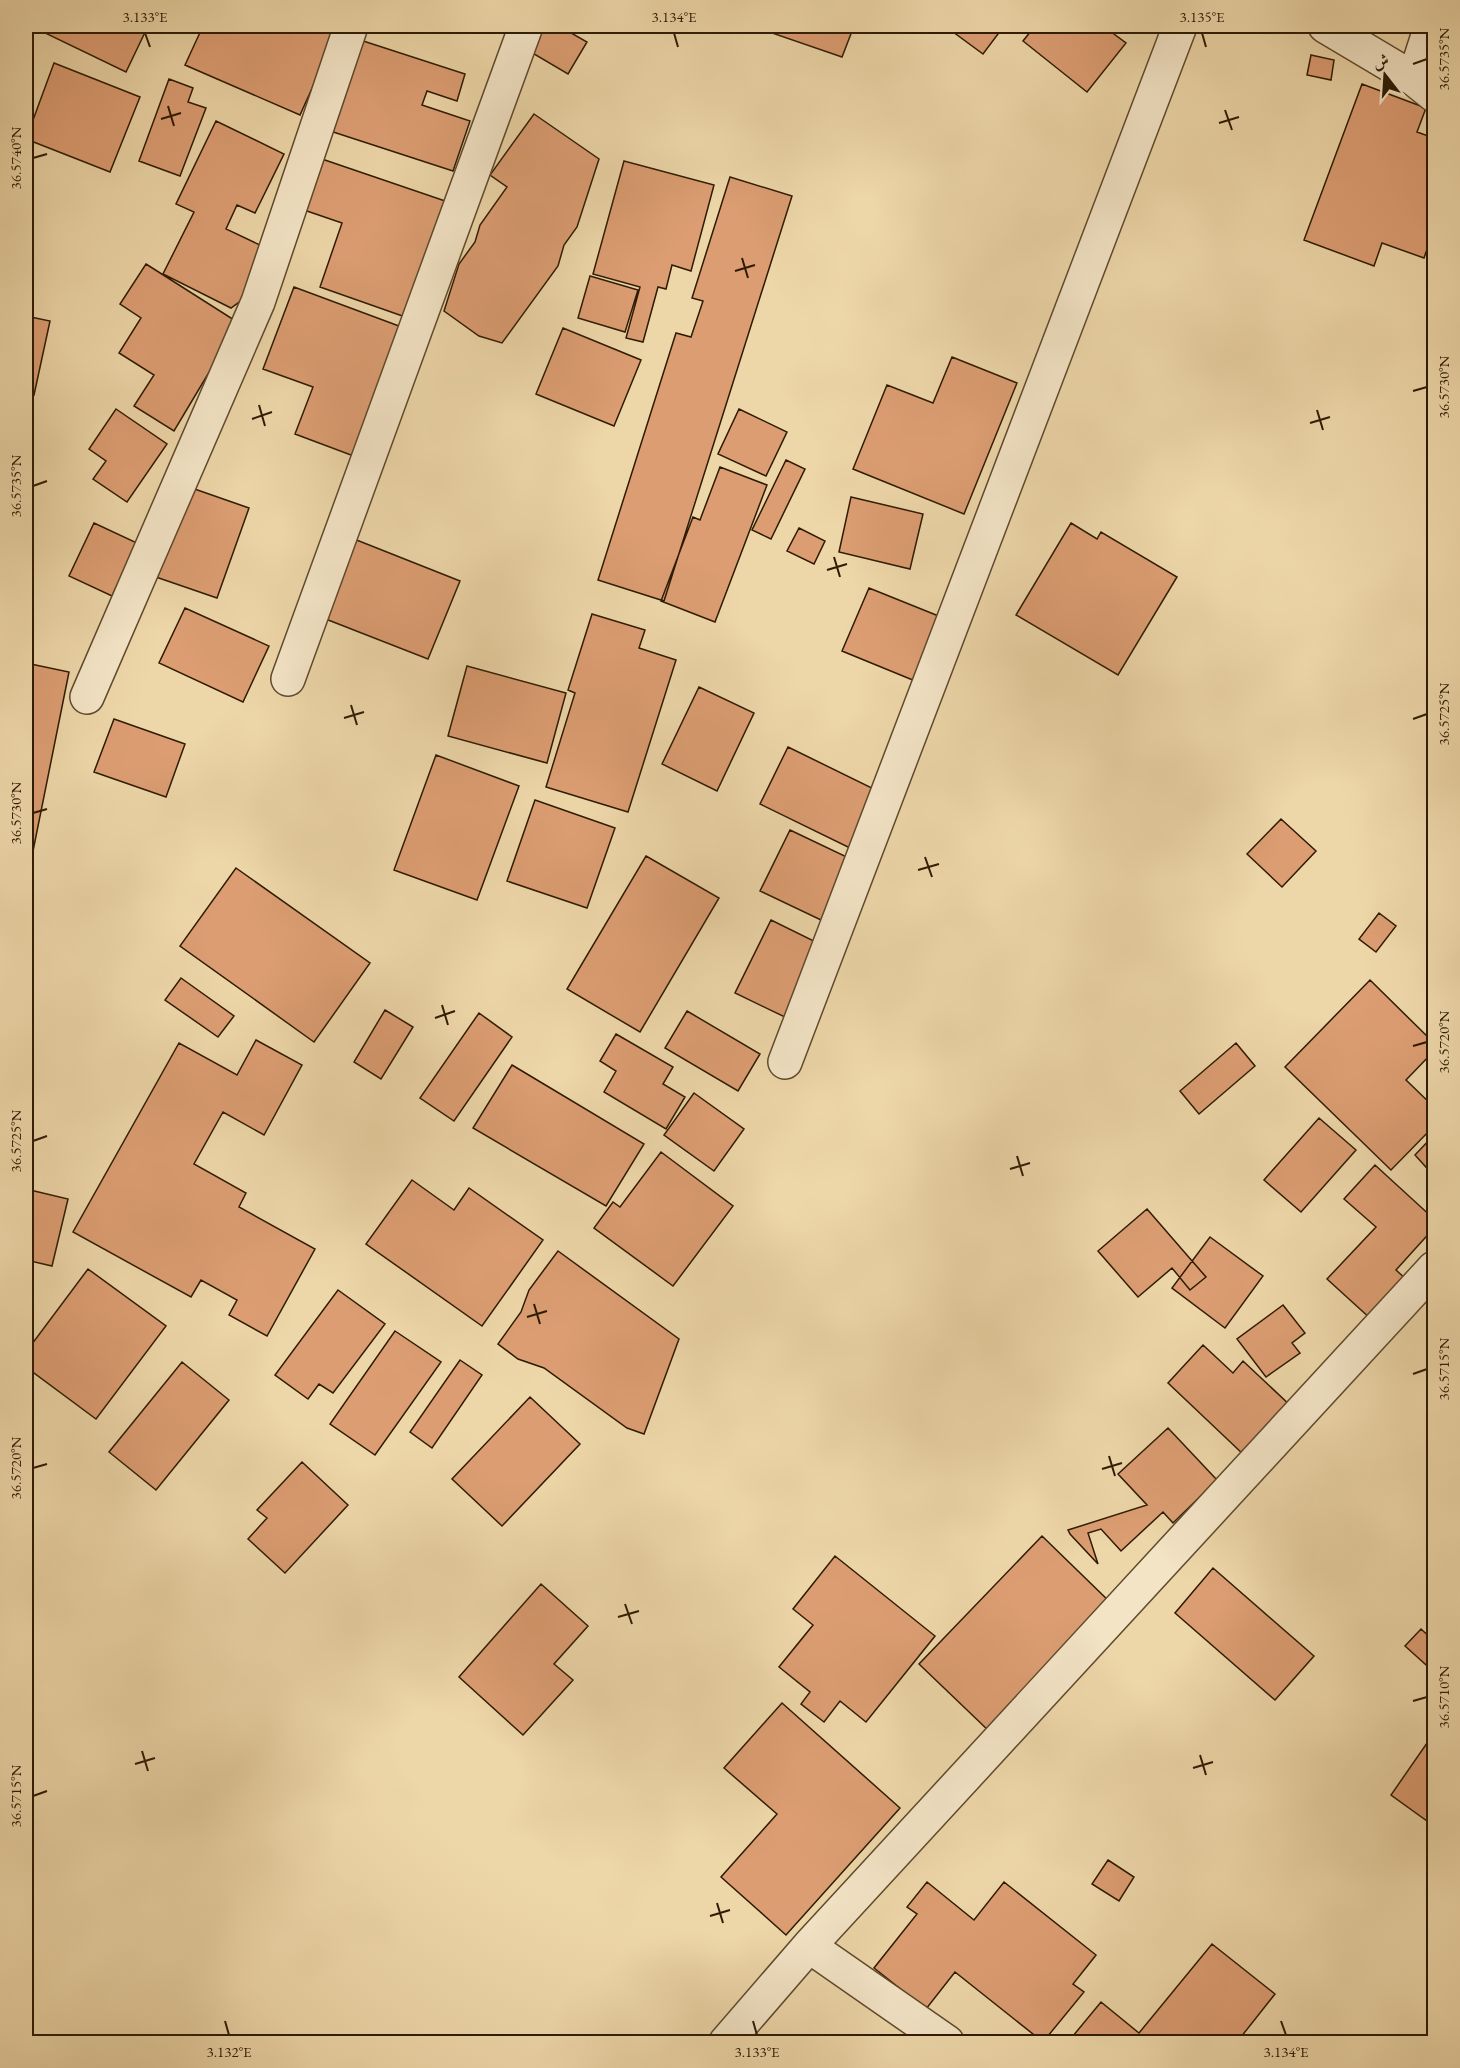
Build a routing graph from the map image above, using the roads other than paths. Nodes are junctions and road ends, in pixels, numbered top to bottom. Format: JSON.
{"nodes":[{"id":1,"x":351,"y":26,"type":"edge"},
{"id":2,"x":526,"y":26,"type":"edge"},
{"id":3,"x":1180,"y":26,"type":"edge"},
{"id":4,"x":1325,"y":26,"type":"edge"},
{"id":5,"x":1431,"y":26,"type":"edge"},
{"id":6,"x":1424,"y":87,"type":"edge"},
{"id":7,"x":288,"y":679,"type":"dead end"},
{"id":8,"x":87,"y":697,"type":"dead end"},
{"id":9,"x":785,"y":1062,"type":"dead end"},
{"id":10,"x":1434,"y":1268,"type":"edge"},
{"id":11,"x":809,"y":1946,"type":"junction"},
{"id":12,"x":726,"y":2043,"type":"edge"},
{"id":13,"x":947,"y":2043,"type":"edge"}],
"edges":[{"from":1,"to":8,"type":"street"},
{"from":2,"to":7,"type":"street"},
{"from":3,"to":9,"type":"street"},
{"from":4,"to":6,"type":"street"},
{"from":5,"to":6,"type":"street"},
{"from":10,"to":11,"type":"street"},
{"from":11,"to":12,"type":"street"},
{"from":11,"to":13,"type":"street"}]}
